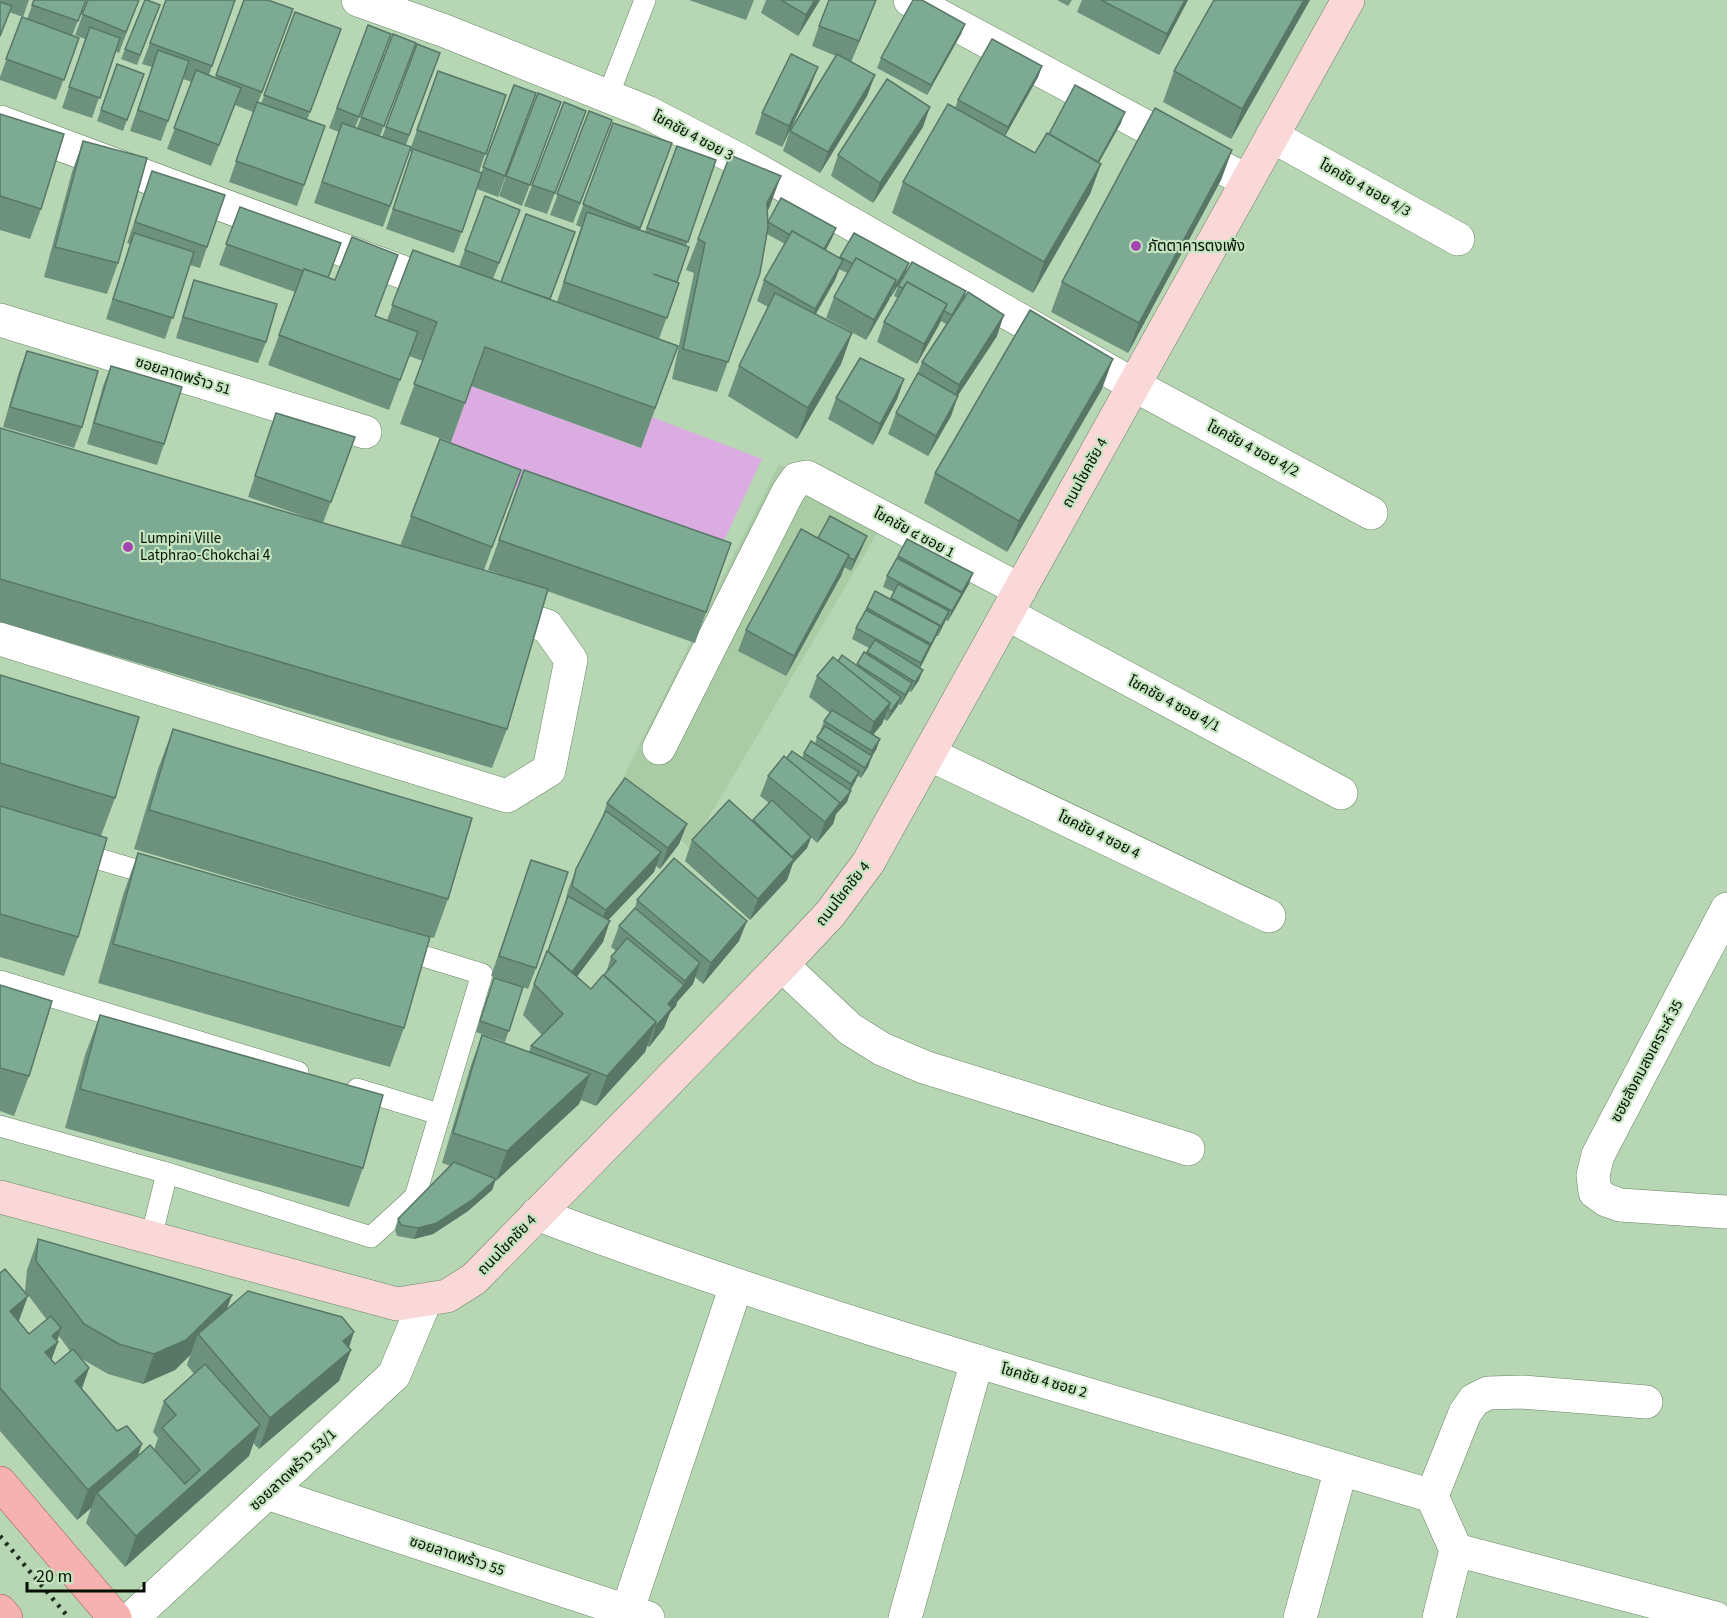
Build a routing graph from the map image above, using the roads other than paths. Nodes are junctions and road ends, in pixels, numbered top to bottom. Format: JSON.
{"nodes":[{"id":1,"x":645,"y":0,"type":"edge"},
{"id":2,"x":910,"y":0,"type":"edge"},
{"id":3,"x":1348,"y":0,"type":"edge"},
{"id":4,"x":378,"y":3,"type":"edge"},
{"id":5,"x":608,"y":96,"type":"junction"},
{"id":6,"x":0,"y":122,"type":"edge"},
{"id":7,"x":1272,"y":136,"type":"junction"},
{"id":8,"x":1247,"y":181,"type":"junction"},
{"id":9,"x":1458,"y":239,"type":"dead end"},
{"id":10,"x":454,"y":291,"type":"edge"},
{"id":11,"x":0,"y":320,"type":"edge"},
{"id":12,"x":1134,"y":385,"type":"junction"},
{"id":13,"x":365,"y":432,"type":"dead end"},
{"id":14,"x":1371,"y":513,"type":"dead end"},
{"id":15,"x":468,"y":600,"type":"edge"},
{"id":16,"x":1014,"y":602,"type":"junction"},
{"id":17,"x":0,"y":639,"type":"edge"},
{"id":18,"x":659,"y":748,"type":"dead end"},
{"id":19,"x":929,"y":754,"type":"junction"},
{"id":20,"x":1341,"y":793,"type":"dead end"},
{"id":21,"x":57,"y":846,"type":"edge"},
{"id":22,"x":184,"y":884,"type":"edge"},
{"id":23,"x":1727,"y":909,"type":"edge"},
{"id":24,"x":1269,"y":916,"type":"dead end"},
{"id":25,"x":379,"y":943,"type":"edge"},
{"id":26,"x":782,"y":965,"type":"junction"},
{"id":27,"x":0,"y":981,"type":"edge"},
{"id":28,"x":315,"y":1077,"type":"edge"},
{"id":29,"x":337,"y":1083,"type":"edge"},
{"id":30,"x":439,"y":1114,"type":"junction"},
{"id":31,"x":0,"y":1126,"type":"edge"},
{"id":32,"x":1188,"y":1149,"type":"dead end"},
{"id":33,"x":167,"y":1173,"type":"junction"},
{"id":34,"x":0,"y":1197,"type":"edge"},
{"id":35,"x":1727,"y":1212,"type":"edge"},
{"id":36,"x":537,"y":1214,"type":"junction"},
{"id":37,"x":152,"y":1238,"type":"junction"},
{"id":38,"x":736,"y":1286,"type":"junction"},
{"id":39,"x":424,"y":1301,"type":"junction"},
{"id":40,"x":977,"y":1361,"type":"junction"},
{"id":41,"x":1646,"y":1402,"type":"dead end"},
{"id":42,"x":1341,"y":1469,"type":"junction"},
{"id":43,"x":0,"y":1483,"type":"edge"},
{"id":44,"x":267,"y":1494,"type":"junction"},
{"id":45,"x":1432,"y":1496,"type":"junction"},
{"id":46,"x":1456,"y":1550,"type":"junction"},
{"id":47,"x":0,"y":1611,"type":"edge"},
{"id":48,"x":637,"y":1615,"type":"edge"},
{"id":49,"x":6,"y":1618,"type":"edge"},
{"id":50,"x":115,"y":1618,"type":"edge"},
{"id":51,"x":132,"y":1618,"type":"edge"},
{"id":52,"x":905,"y":1618,"type":"edge"},
{"id":53,"x":1300,"y":1618,"type":"edge"},
{"id":54,"x":1439,"y":1618,"type":"edge"},
{"id":55,"x":1714,"y":1618,"type":"edge"}],
"edges":[{"from":1,"to":5,"type":"lane"},
{"from":2,"to":8,"type":"street"},
{"from":3,"to":7,"type":"main road","name":"ถนนโชคชัย 4"},
{"from":4,"to":5,"type":"street","name":"โชคชัย 4 ซอย 3"},
{"from":5,"to":12,"type":"street","name":"โชคชัย 4 ซอย 3"},
{"from":6,"to":10,"type":"street"},
{"from":7,"to":8,"type":"main road","name":"ถนนโชคชัย 4"},
{"from":7,"to":9,"type":"street","name":"โชคชัย 4 ซอย 4/3"},
{"from":8,"to":12,"type":"main road","name":"ถนนโชคชัย 4"},
{"from":11,"to":13,"type":"street","name":"ซอยลาดพร้าว 51"},
{"from":12,"to":14,"type":"street","name":"โชคชัย 4 ซอย 4/2"},
{"from":12,"to":16,"type":"main road","name":"ถนนโชคชัย 4"},
{"from":15,"to":17,"type":"street"},
{"from":16,"to":18,"type":"street","name":"โชคชัย ๔ ซอย 1"},
{"from":16,"to":19,"type":"main road","name":"ถนนโชคชัย 4"},
{"from":16,"to":20,"type":"street","name":"โชคชัย 4 ซอย 4/1"},
{"from":19,"to":24,"type":"street","name":"โชคชัย 4 ซอย 4"},
{"from":19,"to":26,"type":"main road","name":"ถนนโชคชัย 4"},
{"from":21,"to":22,"type":"lane"},
{"from":23,"to":35,"type":"street","name":"ซฮยสังคมสงเคราะห์ 35"},
{"from":25,"to":30,"type":"lane"},
{"from":26,"to":32,"type":"street"},
{"from":26,"to":36,"type":"main road","name":"ถนนโชคชัย 4"},
{"from":27,"to":28,"type":"lane"},
{"from":29,"to":30,"type":"lane"},
{"from":30,"to":33,"type":"lane"},
{"from":31,"to":33,"type":"lane"},
{"from":33,"to":37,"type":"lane"},
{"from":34,"to":37,"type":"main road","name":"ถนนโชคชัย 4"},
{"from":36,"to":38,"type":"street","name":"โชคชัย 4 ซอย 2"},
{"from":36,"to":39,"type":"main road","name":"ถนนโชคชัย 4"},
{"from":37,"to":39,"type":"main road","name":"ถนนโชคชัย 4"},
{"from":38,"to":40,"type":"street","name":"โชคชัย 4 ซอย 2"},
{"from":38,"to":48,"type":"street"},
{"from":39,"to":44,"type":"street","name":"ซอยลาดพร้าว 53/1"},
{"from":40,"to":42,"type":"street","name":"โชคชัย 4 ซอย 2"},
{"from":40,"to":52,"type":"street"},
{"from":41,"to":45,"type":"street"},
{"from":42,"to":45,"type":"street","name":"โชคชัย 4 ซอย 2"},
{"from":42,"to":53,"type":"street"},
{"from":43,"to":50,"type":"main road"},
{"from":44,"to":48,"type":"street","name":"ซอยลาดพร้าว 55"},
{"from":44,"to":51,"type":"street","name":"ซอยลาดพร้าว 53/1"},
{"from":45,"to":46,"type":"street"},
{"from":46,"to":54,"type":"street"},
{"from":46,"to":55,"type":"street"},
{"from":47,"to":49,"type":"main road"}]}
